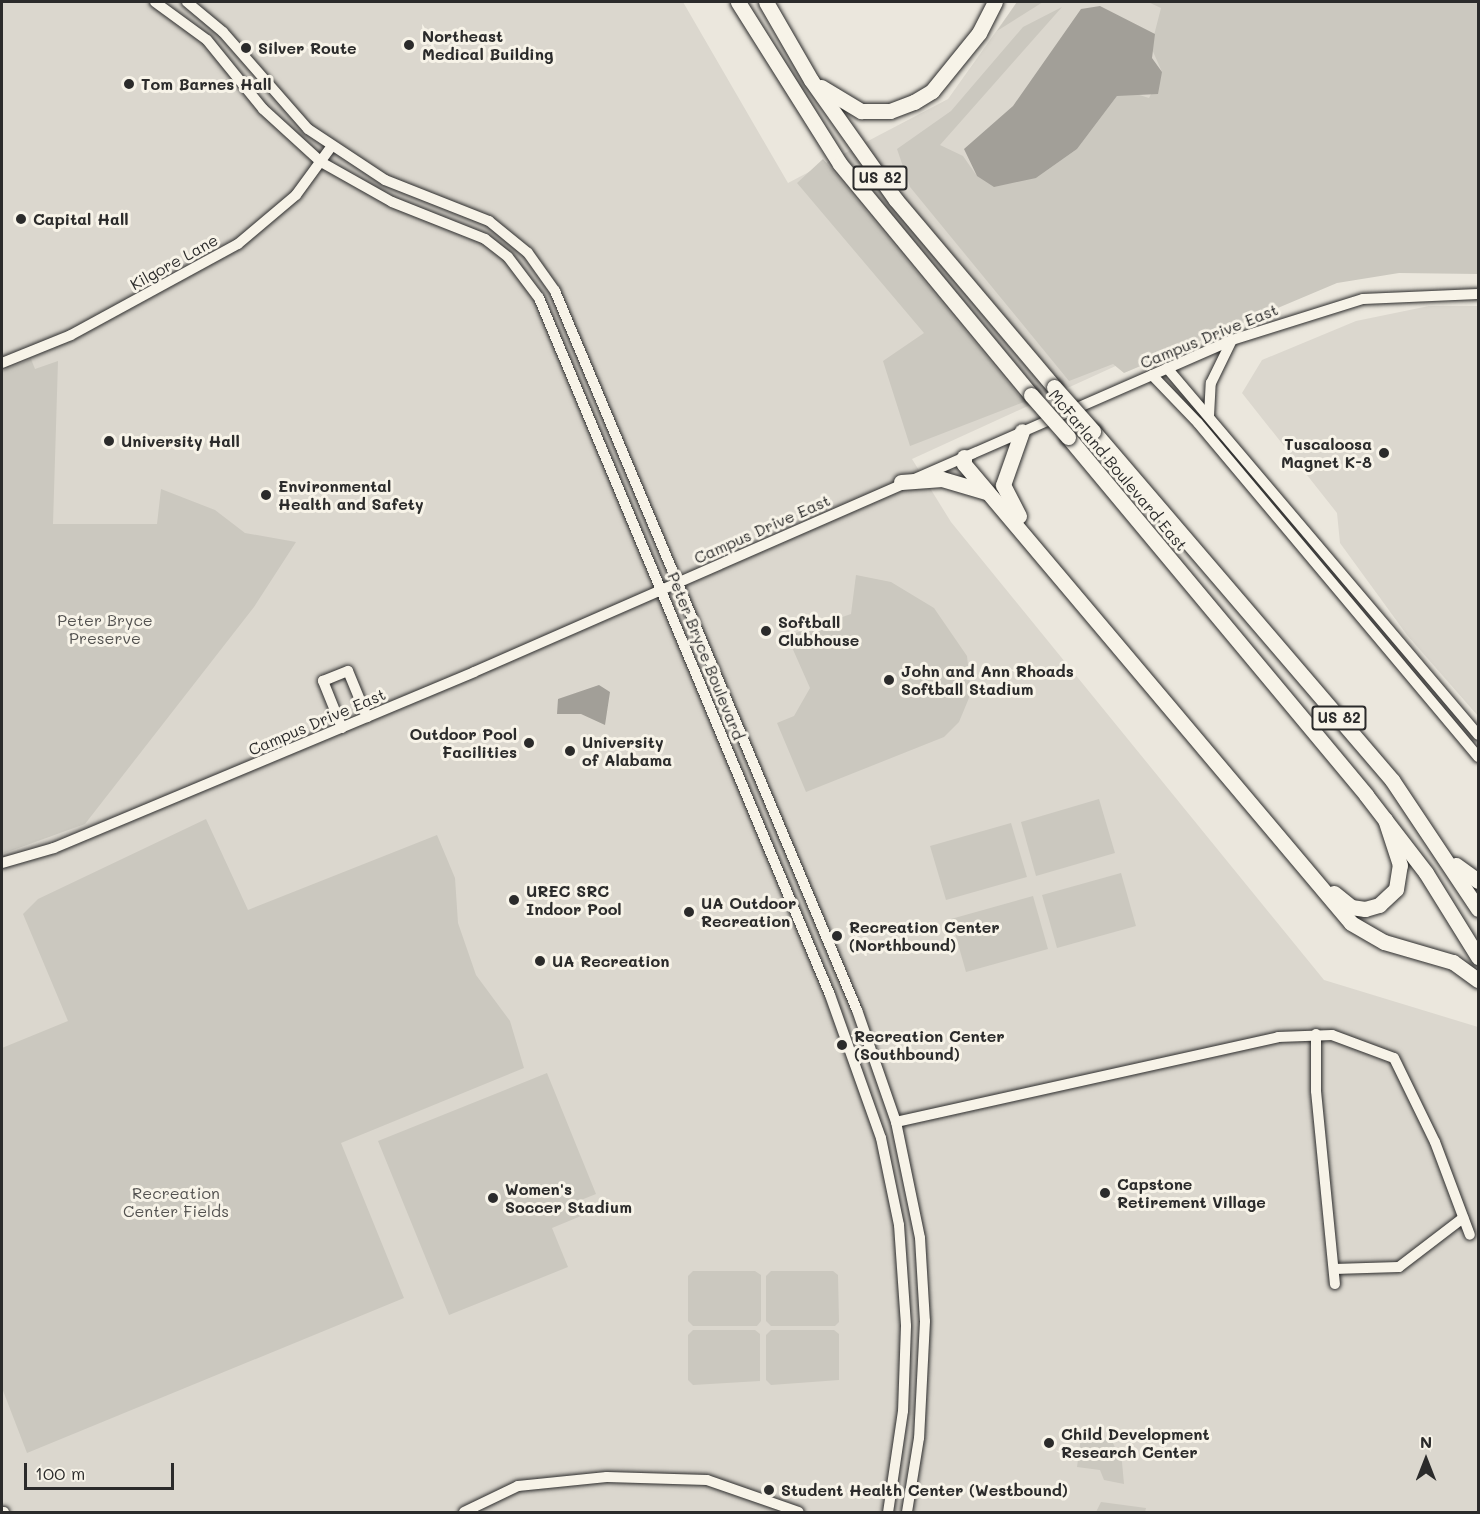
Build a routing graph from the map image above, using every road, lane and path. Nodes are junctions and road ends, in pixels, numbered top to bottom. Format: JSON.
{"nodes":[{"id":1,"x":155,"y":2,"type":"edge"},
{"id":2,"x":187,"y":2,"type":"edge"},
{"id":3,"x":738,"y":2,"type":"edge"},
{"id":4,"x":766,"y":2,"type":"edge"},
{"id":5,"x":995,"y":2,"type":"edge"},
{"id":6,"x":811,"y":80,"type":"junction"},
{"id":7,"x":331,"y":147,"type":"junction"},
{"id":8,"x":321,"y":162,"type":"junction"},
{"id":9,"x":1479,"y":294,"type":"edge"},
{"id":10,"x":1232,"y":340,"type":"junction"},
{"id":11,"x":2,"y":363,"type":"edge"},
{"id":12,"x":1167,"y":368,"type":"junction"},
{"id":13,"x":1152,"y":375,"type":"junction"},
{"id":14,"x":1209,"y":416,"type":"junction"},
{"id":15,"x":1022,"y":431,"type":"junction"},
{"id":16,"x":964,"y":457,"type":"junction"},
{"id":17,"x":901,"y":482,"type":"junction"},
{"id":18,"x":988,"y":493,"type":"junction"},
{"id":19,"x":1009,"y":504,"type":"junction"},
{"id":20,"x":676,"y":584,"type":"junction"},
{"id":21,"x":662,"y":590,"type":"junction"},
{"id":22,"x":367,"y":717,"type":"junction"},
{"id":23,"x":342,"y":728,"type":"junction"},
{"id":24,"x":1479,"y":735,"type":"edge"},
{"id":25,"x":1479,"y":757,"type":"edge"},
{"id":26,"x":1385,"y":819,"type":"junction"},
{"id":27,"x":1449,"y":859,"type":"junction"},
{"id":28,"x":2,"y":863,"type":"edge"},
{"id":29,"x":1479,"y":881,"type":"edge"},
{"id":30,"x":1479,"y":909,"type":"edge"},
{"id":31,"x":1479,"y":957,"type":"edge"},
{"id":32,"x":1479,"y":980,"type":"edge"},
{"id":33,"x":1316,"y":1034,"type":"junction"},
{"id":34,"x":896,"y":1122,"type":"junction"},
{"id":35,"x":1463,"y":1218,"type":"junction"},
{"id":36,"x":1470,"y":1235,"type":"dead end"},
{"id":37,"x":1334,"y":1269,"type":"junction"},
{"id":38,"x":1335,"y":1284,"type":"dead end"},
{"id":39,"x":464,"y":1512,"type":"edge"},
{"id":40,"x":799,"y":1512,"type":"edge"},
{"id":41,"x":888,"y":1512,"type":"edge"},
{"id":42,"x":907,"y":1512,"type":"edge"}],
"edges":[{"from":1,"to":8,"type":"street","name":"Peter Bryce Boulevard"},
{"from":2,"to":7,"type":"street","name":"Peter Bryce Boulevard"},
{"from":3,"to":26,"type":"highway","name":"McFarland Boulevard East","number":"US 82","bridge":true},
{"from":4,"to":6,"type":"highway","name":"McFarland Boulevard East","number":"US 82"},
{"from":5,"to":6,"type":"highway"},
{"from":6,"to":27,"type":"highway","name":"McFarland Boulevard East","number":"US 82","bridge":true},
{"from":7,"to":8,"type":"street","name":"Kilgore Lane"},
{"from":7,"to":20,"type":"street","name":"Peter Bryce Boulevard"},
{"from":8,"to":11,"type":"street","name":"Kilgore Lane"},
{"from":8,"to":21,"type":"street","name":"Peter Bryce Boulevard"},
{"from":9,"to":10,"type":"street","name":"Campus Drive East"},
{"from":10,"to":12,"type":"street","name":"Campus Drive East"},
{"from":10,"to":14,"type":"street"},
{"from":12,"to":13,"type":"street","name":"Campus Drive East"},
{"from":12,"to":14,"type":"street"},
{"from":13,"to":15,"type":"street","name":"Campus Drive East"},
{"from":13,"to":25,"type":"street"},
{"from":14,"to":24,"type":"street"},
{"from":15,"to":16,"type":"street","name":"Campus Drive East"},
{"from":15,"to":19,"type":"highway"},
{"from":16,"to":17,"type":"street","name":"Campus Drive East"},
{"from":16,"to":18,"type":"highway"},
{"from":16,"to":19,"type":"highway"},
{"from":17,"to":18,"type":"highway"},
{"from":17,"to":20,"type":"street","name":"Campus Drive East"},
{"from":18,"to":32,"type":"highway"},
{"from":19,"to":26,"type":"highway"},
{"from":20,"to":21,"type":"street","name":"Campus Drive East"},
{"from":20,"to":34,"type":"street","name":"Peter Bryce Boulevard"},
{"from":21,"to":22,"type":"street","name":"Campus Drive East"},
{"from":21,"to":41,"type":"street","name":"Peter Bryce Boulevard"},
{"from":22,"to":23,"type":"street","name":"Campus Drive East"},
{"from":22,"to":23,"type":"street"},
{"from":23,"to":28,"type":"street","name":"Campus Drive East"},
{"from":26,"to":31,"type":"highway","name":"McFarland Boulevard East","number":"US 82"},
{"from":27,"to":29,"type":"highway"},
{"from":27,"to":30,"type":"highway","name":"McFarland Boulevard East","number":"US 82"},
{"from":33,"to":34,"type":"street"},
{"from":33,"to":35,"type":"street"},
{"from":33,"to":37,"type":"street"},
{"from":34,"to":42,"type":"street","name":"Peter Bryce Boulevard"},
{"from":35,"to":36,"type":"street"},
{"from":35,"to":37,"type":"street"},
{"from":37,"to":38,"type":"street"},
{"from":39,"to":40,"type":"street"}]}
